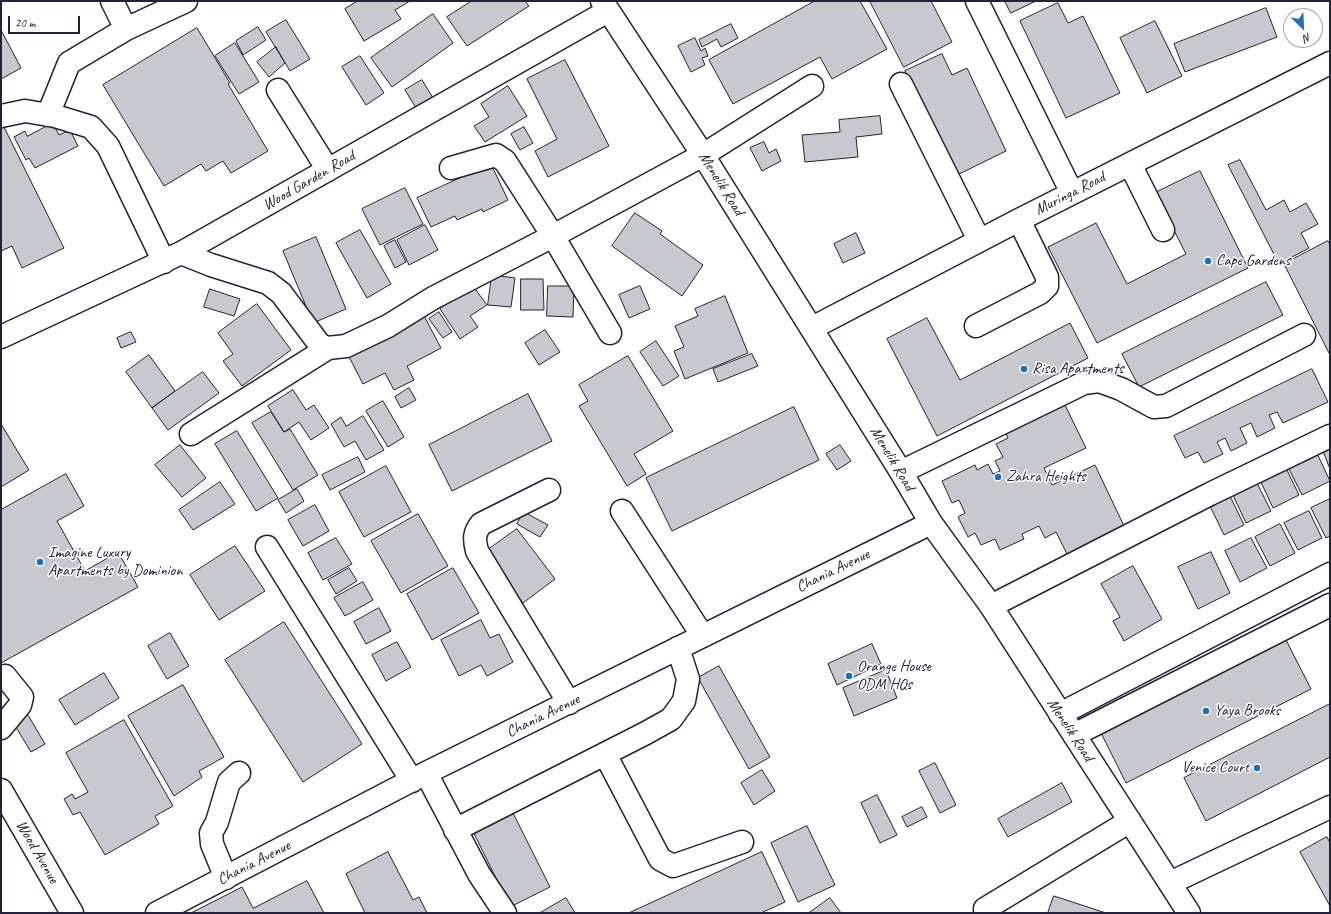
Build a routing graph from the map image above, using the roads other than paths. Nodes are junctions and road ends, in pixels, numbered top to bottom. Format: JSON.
{"nodes":[{"id":1,"x":112,"y":1,"type":"edge"},
{"id":2,"x":977,"y":1,"type":"edge"},
{"id":3,"x":176,"y":3,"type":"edge"},
{"id":4,"x":605,"y":6,"type":"edge"},
{"id":5,"x":126,"y":29,"type":"junction"},
{"id":6,"x":1330,"y":63,"type":"edge"},
{"id":7,"x":901,"y":84,"type":"dead end"},
{"id":8,"x":812,"y":86,"type":"dead end"},
{"id":9,"x":278,"y":90,"type":"dead end"},
{"id":10,"x":48,"y":115,"type":"junction"},
{"id":11,"x":1,"y":116,"type":"edge"},
{"id":12,"x":703,"y":155,"type":"junction"},
{"id":13,"x":1130,"y":164,"type":"junction"},
{"id":14,"x":451,"y":168,"type":"dead end"},
{"id":15,"x":328,"y":170,"type":"junction"},
{"id":16,"x":1072,"y":193,"type":"junction"},
{"id":17,"x":1019,"y":220,"type":"junction"},
{"id":18,"x":1163,"y":230,"type":"dead end"},
{"id":19,"x":554,"y":236,"type":"junction"},
{"id":20,"x":979,"y":240,"type":"junction"},
{"id":21,"x":172,"y":258,"type":"junction"},
{"id":22,"x":976,"y":326,"type":"dead end"},
{"id":23,"x":812,"y":328,"type":"junction"},
{"id":24,"x":610,"y":333,"type":"dead end"},
{"id":25,"x":1304,"y":335,"type":"dead end"},
{"id":26,"x":1,"y":336,"type":"edge"},
{"id":27,"x":328,"y":348,"type":"junction"},
{"id":28,"x":191,"y":434,"type":"dead end"},
{"id":29,"x":1330,"y":436,"type":"edge"},
{"id":30,"x":901,"y":472,"type":"junction"},
{"id":31,"x":549,"y":490,"type":"dead end"},
{"id":32,"x":622,"y":511,"type":"dead end"},
{"id":33,"x":931,"y":523,"type":"junction"},
{"id":34,"x":267,"y":547,"type":"dead end"},
{"id":35,"x":1330,"y":574,"type":"edge"},
{"id":36,"x":1330,"y":605,"type":"edge"},
{"id":37,"x":991,"y":606,"type":"junction"},
{"id":38,"x":702,"y":635,"type":"junction"},
{"id":39,"x":678,"y":648,"type":"junction"},
{"id":40,"x":5,"y":676,"type":"dead end"},
{"id":41,"x":569,"y":703,"type":"junction"},
{"id":42,"x":1060,"y":714,"type":"junction"},
{"id":43,"x":1,"y":728,"type":"edge"},
{"id":44,"x":1074,"y":735,"type":"junction"},
{"id":45,"x":605,"y":754,"type":"junction"},
{"id":46,"x":239,"y":773,"type":"dead end"},
{"id":47,"x":419,"y":777,"type":"junction"},
{"id":48,"x":1,"y":790,"type":"edge"},
{"id":49,"x":1330,"y":807,"type":"edge"},
{"id":50,"x":1130,"y":821,"type":"junction"},
{"id":51,"x":455,"y":830,"type":"junction"},
{"id":52,"x":742,"y":842,"type":"dead end"},
{"id":53,"x":226,"y":878,"type":"junction"},
{"id":54,"x":1170,"y":883,"type":"junction"},
{"id":55,"x":985,"y":909,"type":"dead end"},
{"id":56,"x":72,"y":913,"type":"edge"},
{"id":57,"x":157,"y":913,"type":"edge"},
{"id":58,"x":504,"y":913,"type":"edge"},
{"id":59,"x":1189,"y":913,"type":"edge"}],
"edges":[{"from":1,"to":5,"type":"street"},
{"from":2,"to":16,"type":"street"},
{"from":3,"to":5,"type":"street"},
{"from":4,"to":12,"type":"street","name":"Menelik Road"},
{"from":4,"to":15,"type":"street","name":"Wood Garden Road"},
{"from":5,"to":10,"type":"street"},
{"from":6,"to":13,"type":"street","name":"Muringa Road"},
{"from":7,"to":20,"type":"street"},
{"from":8,"to":12,"type":"street"},
{"from":9,"to":15,"type":"street"},
{"from":10,"to":11,"type":"street"},
{"from":10,"to":21,"type":"street"},
{"from":12,"to":19,"type":"street"},
{"from":12,"to":23,"type":"street","name":"Menelik Road"},
{"from":13,"to":16,"type":"street","name":"Muringa Road"},
{"from":13,"to":18,"type":"street"},
{"from":14,"to":19,"type":"street"},
{"from":15,"to":21,"type":"street","name":"Wood Garden Road"},
{"from":16,"to":17,"type":"street","name":"Muringa Road"},
{"from":17,"to":20,"type":"street","name":"Muringa Road"},
{"from":17,"to":22,"type":"street"},
{"from":19,"to":24,"type":"street"},
{"from":19,"to":27,"type":"street"},
{"from":20,"to":23,"type":"street","name":"Muringa Road"},
{"from":21,"to":26,"type":"street","name":"Wood Garden Road"},
{"from":21,"to":27,"type":"street"},
{"from":23,"to":30,"type":"street","name":"Menelik Road"},
{"from":25,"to":30,"type":"street"},
{"from":27,"to":28,"type":"street"},
{"from":29,"to":37,"type":"street"},
{"from":30,"to":33,"type":"street","name":"Menelik Road"},
{"from":31,"to":41,"type":"street"},
{"from":32,"to":38,"type":"street"},
{"from":33,"to":37,"type":"street","name":"Menelik Road"},
{"from":33,"to":38,"type":"street","name":"Chania Avenue"},
{"from":34,"to":47,"type":"street"},
{"from":35,"to":42,"type":"street"},
{"from":36,"to":44,"type":"street"},
{"from":37,"to":42,"type":"street","name":"Menelik Road"},
{"from":38,"to":39,"type":"street","name":"Chania Avenue"},
{"from":39,"to":41,"type":"street","name":"Chania Avenue"},
{"from":39,"to":45,"type":"street"},
{"from":40,"to":43,"type":"street"},
{"from":41,"to":47,"type":"street","name":"Chania Avenue"},
{"from":42,"to":44,"type":"street","name":"Menelik Road"},
{"from":44,"to":50,"type":"street","name":"Menelik Road"},
{"from":45,"to":51,"type":"street"},
{"from":45,"to":52,"type":"street"},
{"from":46,"to":53,"type":"street"},
{"from":47,"to":51,"type":"street"},
{"from":47,"to":53,"type":"street","name":"Chania Avenue"},
{"from":48,"to":56,"type":"street","name":"Wood Avenue"},
{"from":49,"to":54,"type":"street"},
{"from":50,"to":54,"type":"street","name":"Menelik Road"},
{"from":50,"to":55,"type":"street"},
{"from":51,"to":58,"type":"street"},
{"from":53,"to":57,"type":"street","name":"Chania Avenue"},
{"from":54,"to":59,"type":"street","name":"Menelik Road"}]}
